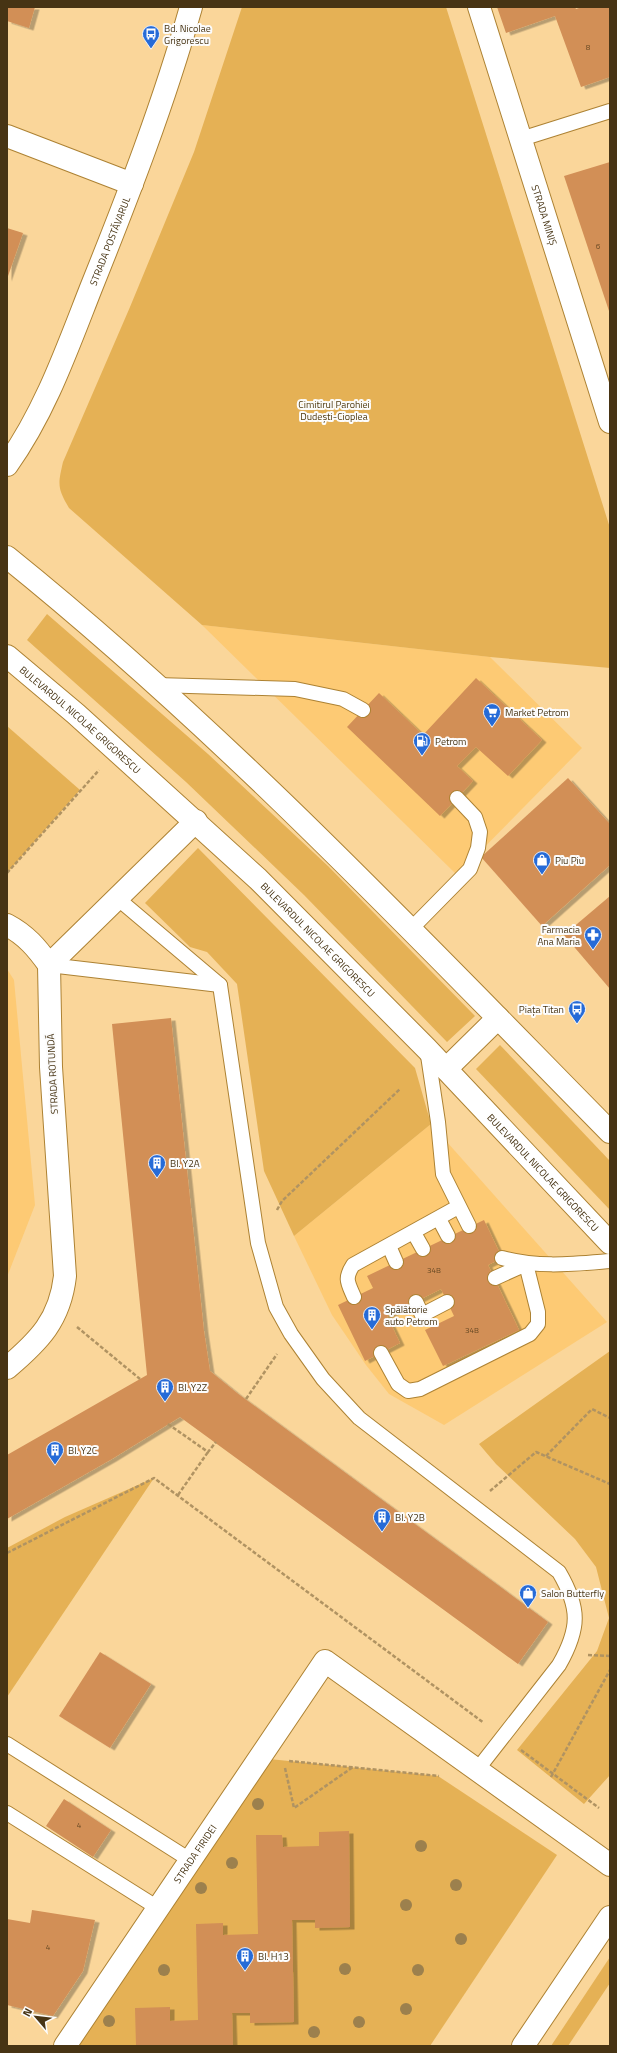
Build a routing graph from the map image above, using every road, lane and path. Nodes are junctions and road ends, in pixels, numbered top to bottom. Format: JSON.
{"nodes":[{"id":1,"x":191,"y":7,"type":"edge"},
{"id":2,"x":479,"y":7,"type":"edge"},
{"id":3,"x":610,"y":111,"type":"edge"},
{"id":4,"x":7,"y":136,"type":"edge"},
{"id":5,"x":521,"y":140,"type":"junction"},
{"id":6,"x":132,"y":184,"type":"junction"},
{"id":7,"x":610,"y":422,"type":"edge"},
{"id":8,"x":7,"y":465,"type":"edge"},
{"id":9,"x":7,"y":557,"type":"edge"},
{"id":10,"x":7,"y":656,"type":"edge"},
{"id":11,"x":156,"y":685,"type":"junction"},
{"id":12,"x":363,"y":710,"type":"dead end"},
{"id":13,"x":117,"y":750,"type":"junction"},
{"id":14,"x":457,"y":798,"type":"dead end"},
{"id":15,"x":196,"y":821,"type":"junction"},
{"id":16,"x":7,"y":872,"type":"edge"},
{"id":17,"x":117,"y":898,"type":"junction"},
{"id":18,"x":7,"y":926,"type":"edge"},
{"id":19,"x":410,"y":930,"type":"junction"},
{"id":20,"x":49,"y":965,"type":"junction"},
{"id":21,"x":220,"y":985,"type":"junction"},
{"id":22,"x":498,"y":1018,"type":"junction"},
{"id":23,"x":427,"y":1049,"type":"junction"},
{"id":24,"x":446,"y":1069,"type":"junction"},
{"id":25,"x":400,"y":1089,"type":"dead end"},
{"id":26,"x":610,"y":1132,"type":"edge"},
{"id":27,"x":458,"y":1207,"type":"junction"},
{"id":28,"x":439,"y":1219,"type":"junction"},
{"id":29,"x":469,"y":1226,"type":"dead end"},
{"id":30,"x":414,"y":1233,"type":"junction"},
{"id":31,"x":448,"y":1236,"type":"dead end"},
{"id":32,"x":610,"y":1243,"type":"edge"},
{"id":33,"x":258,"y":1244,"type":"junction"},
{"id":34,"x":389,"y":1246,"type":"junction"},
{"id":35,"x":423,"y":1249,"type":"dead end"},
{"id":36,"x":502,"y":1258,"type":"dead end"},
{"id":37,"x":610,"y":1261,"type":"edge"},
{"id":38,"x":396,"y":1262,"type":"dead end"},
{"id":39,"x":526,"y":1264,"type":"junction"},
{"id":40,"x":494,"y":1278,"type":"dead end"},
{"id":41,"x":354,"y":1297,"type":"dead end"},
{"id":42,"x":416,"y":1302,"type":"dead end"},
{"id":43,"x":448,"y":1302,"type":"dead end"},
{"id":44,"x":57,"y":1311,"type":"junction"},
{"id":45,"x":291,"y":1334,"type":"junction"},
{"id":46,"x":381,"y":1353,"type":"dead end"},
{"id":47,"x":7,"y":1368,"type":"edge"},
{"id":48,"x":140,"y":1379,"type":"dead end"},
{"id":49,"x":246,"y":1400,"type":"dead end"},
{"id":50,"x":610,"y":1418,"type":"edge"},
{"id":51,"x":168,"y":1424,"type":"dead end"},
{"id":52,"x":216,"y":1442,"type":"dead end"},
{"id":53,"x":208,"y":1452,"type":"junction"},
{"id":54,"x":546,"y":1456,"type":"junction"},
{"id":55,"x":610,"y":1484,"type":"edge"},
{"id":56,"x":178,"y":1495,"type":"junction"},
{"id":57,"x":472,"y":1505,"type":"junction"},
{"id":58,"x":7,"y":1553,"type":"edge"},
{"id":59,"x":610,"y":1670,"type":"edge"},
{"id":60,"x":503,"y":1737,"type":"junction"},
{"id":61,"x":7,"y":1744,"type":"edge"},
{"id":62,"x":353,"y":1767,"type":"junction"},
{"id":63,"x":477,"y":1770,"type":"junction"},
{"id":64,"x":553,"y":1774,"type":"junction"},
{"id":65,"x":445,"y":1777,"type":"dead end"},
{"id":66,"x":551,"y":1777,"type":"dead end"},
{"id":67,"x":599,"y":1808,"type":"dead end"},
{"id":68,"x":7,"y":1813,"type":"edge"},
{"id":69,"x":190,"y":1860,"type":"junction"},
{"id":70,"x":610,"y":1865,"type":"edge"},
{"id":71,"x":158,"y":1908,"type":"junction"},
{"id":72,"x":610,"y":1917,"type":"edge"},
{"id":73,"x":65,"y":2046,"type":"edge"},
{"id":74,"x":523,"y":2046,"type":"edge"}],
"edges":[{"from":1,"to":6,"type":"street","name":"STRADA POSTĂVARUL"},
{"from":2,"to":5,"type":"street","name":"STRADA MINIȘ"},
{"from":3,"to":5,"type":"lane"},
{"from":4,"to":6,"type":"street"},
{"from":5,"to":7,"type":"street","name":"STRADA MINIȘ"},
{"from":6,"to":8,"type":"street","name":"STRADA POSTĂVARUL"},
{"from":9,"to":11,"type":"street"},
{"from":10,"to":13,"type":"street","name":"BULEVARDUL NICOLAE GRIGORESCU"},
{"from":11,"to":12,"type":"lane"},
{"from":11,"to":19,"type":"street"},
{"from":13,"to":15,"type":"street","name":"BULEVARDUL NICOLAE GRIGORESCU"},
{"from":13,"to":16,"type":"path"},
{"from":14,"to":19,"type":"lane"},
{"from":15,"to":17,"type":"street"},
{"from":15,"to":23,"type":"street","name":"BULEVARDUL NICOLAE GRIGORESCU"},
{"from":17,"to":20,"type":"street"},
{"from":17,"to":21,"type":"lane"},
{"from":18,"to":20,"type":"street"},
{"from":19,"to":22,"type":"street"},
{"from":20,"to":21,"type":"lane"},
{"from":20,"to":44,"type":"street","name":"STRADA ROTUNDĂ"},
{"from":21,"to":33,"type":"lane"},
{"from":22,"to":24,"type":"street"},
{"from":22,"to":26,"type":"street"},
{"from":23,"to":24,"type":"street","name":"BULEVARDUL NICOLAE GRIGORESCU"},
{"from":23,"to":27,"type":"lane"},
{"from":24,"to":32,"type":"street","name":"BULEVARDUL NICOLAE GRIGORESCU"},
{"from":25,"to":33,"type":"path"},
{"from":27,"to":28,"type":"lane"},
{"from":27,"to":29,"type":"lane"},
{"from":28,"to":30,"type":"lane"},
{"from":28,"to":31,"type":"lane"},
{"from":30,"to":34,"type":"lane"},
{"from":30,"to":35,"type":"lane"},
{"from":33,"to":45,"type":"lane"},
{"from":34,"to":38,"type":"lane"},
{"from":34,"to":41,"type":"lane"},
{"from":36,"to":39,"type":"lane"},
{"from":37,"to":39,"type":"lane"},
{"from":39,"to":40,"type":"lane"},
{"from":39,"to":46,"type":"lane"},
{"from":42,"to":43,"type":"lane"},
{"from":44,"to":47,"type":"street","name":"STRADA ROTUNDĂ"},
{"from":44,"to":48,"type":"path"},
{"from":45,"to":49,"type":"path"},
{"from":45,"to":57,"type":"lane"},
{"from":50,"to":54,"type":"path"},
{"from":51,"to":53,"type":"path"},
{"from":52,"to":53,"type":"path"},
{"from":53,"to":56,"type":"path"},
{"from":54,"to":55,"type":"path"},
{"from":54,"to":57,"type":"path"},
{"from":56,"to":58,"type":"path"},
{"from":56,"to":60,"type":"path"},
{"from":57,"to":60,"type":"lane"},
{"from":59,"to":64,"type":"path"},
{"from":60,"to":63,"type":"lane"},
{"from":60,"to":64,"type":"path"},
{"from":61,"to":69,"type":"lane"},
{"from":62,"to":62,"type":"path"},
{"from":62,"to":65,"type":"path"},
{"from":63,"to":69,"type":"street","name":"STRADA FIRIDEI"},
{"from":63,"to":70,"type":"street"},
{"from":64,"to":66,"type":"path"},
{"from":64,"to":67,"type":"path"},
{"from":68,"to":71,"type":"lane"},
{"from":69,"to":71,"type":"street","name":"STRADA FIRIDEI"},
{"from":71,"to":73,"type":"street","name":"STRADA FIRIDEI"},
{"from":72,"to":74,"type":"street"}]}
